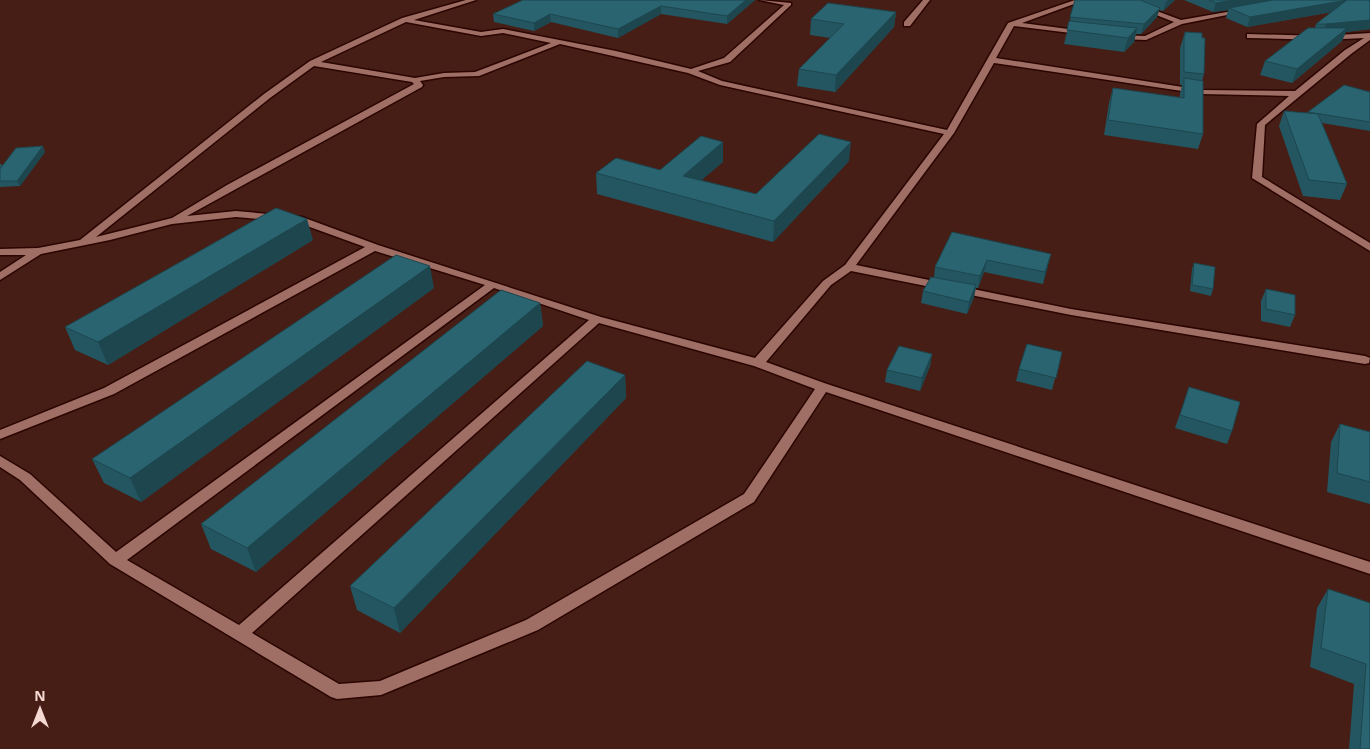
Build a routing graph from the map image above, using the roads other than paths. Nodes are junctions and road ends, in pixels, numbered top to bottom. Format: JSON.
{"nodes":[{"id":1,"x":473,"y":0,"type":"edge"},
{"id":2,"x":762,"y":0,"type":"edge"},
{"id":3,"x":927,"y":0,"type":"edge"},
{"id":4,"x":1082,"y":0,"type":"edge"},
{"id":5,"x":1121,"y":0,"type":"edge"},
{"id":6,"x":1249,"y":10,"type":"edge"},
{"id":7,"x":405,"y":20,"type":"junction"},
{"id":8,"x":1180,"y":22,"type":"junction"},
{"id":9,"x":907,"y":24,"type":"dead end"},
{"id":10,"x":1012,"y":25,"type":"junction"},
{"id":11,"x":1090,"y":33,"type":"edge"},
{"id":12,"x":1109,"y":36,"type":"edge"},
{"id":13,"x":1250,"y":36,"type":"dead end"},
{"id":14,"x":1370,"y":36,"type":"edge"},
{"id":15,"x":559,"y":42,"type":"junction"},
{"id":16,"x":992,"y":60,"type":"junction"},
{"id":17,"x":313,"y":63,"type":"junction"},
{"id":18,"x":691,"y":71,"type":"junction"},
{"id":19,"x":415,"y":80,"type":"junction"},
{"id":20,"x":1297,"y":94,"type":"junction"},
{"id":21,"x":950,"y":133,"type":"junction"},
{"id":22,"x":172,"y":221,"type":"junction"},
{"id":23,"x":82,"y":243,"type":"junction"},
{"id":24,"x":374,"y":247,"type":"junction"},
{"id":25,"x":1370,"y":248,"type":"edge"},
{"id":26,"x":0,"y":252,"type":"edge"},
{"id":27,"x":38,"y":252,"type":"junction"},
{"id":28,"x":849,"y":267,"type":"junction"},
{"id":29,"x":0,"y":277,"type":"edge"},
{"id":30,"x":493,"y":284,"type":"junction"},
{"id":31,"x":597,"y":318,"type":"junction"},
{"id":32,"x":1365,"y":360,"type":"dead end"},
{"id":33,"x":758,"y":363,"type":"junction"},
{"id":34,"x":823,"y":387,"type":"junction"},
{"id":35,"x":0,"y":435,"type":"edge"},
{"id":36,"x":0,"y":461,"type":"edge"},
{"id":37,"x":115,"y":560,"type":"junction"},
{"id":38,"x":1370,"y":568,"type":"edge"},
{"id":39,"x":240,"y":634,"type":"junction"}],
"edges":[{"from":1,"to":7,"type":"street"},
{"from":2,"to":18,"type":"street"},
{"from":3,"to":9,"type":"street"},
{"from":4,"to":10,"type":"street"},
{"from":5,"to":8,"type":"street"},
{"from":6,"to":8,"type":"street"},
{"from":7,"to":15,"type":"street"},
{"from":7,"to":17,"type":"street"},
{"from":8,"to":12,"type":"street"},
{"from":10,"to":11,"type":"street"},
{"from":10,"to":16,"type":"street"},
{"from":13,"to":14,"type":"street"},
{"from":14,"to":20,"type":"street"},
{"from":15,"to":18,"type":"street"},
{"from":15,"to":19,"type":"street"},
{"from":16,"to":20,"type":"street"},
{"from":16,"to":21,"type":"street"},
{"from":17,"to":19,"type":"street"},
{"from":17,"to":23,"type":"street"},
{"from":18,"to":21,"type":"street"},
{"from":19,"to":22,"type":"street"},
{"from":20,"to":25,"type":"street"},
{"from":21,"to":28,"type":"street"},
{"from":22,"to":23,"type":"street"},
{"from":22,"to":24,"type":"street"},
{"from":23,"to":27,"type":"street"},
{"from":24,"to":30,"type":"street"},
{"from":24,"to":35,"type":"street"},
{"from":26,"to":27,"type":"street"},
{"from":27,"to":29,"type":"street"},
{"from":28,"to":32,"type":"street"},
{"from":28,"to":33,"type":"street"},
{"from":30,"to":31,"type":"street"},
{"from":30,"to":37,"type":"street"},
{"from":31,"to":33,"type":"street"},
{"from":31,"to":39,"type":"street"},
{"from":33,"to":34,"type":"street"},
{"from":34,"to":38,"type":"street"},
{"from":34,"to":39,"type":"street"},
{"from":36,"to":37,"type":"street"},
{"from":37,"to":39,"type":"street"}]}
